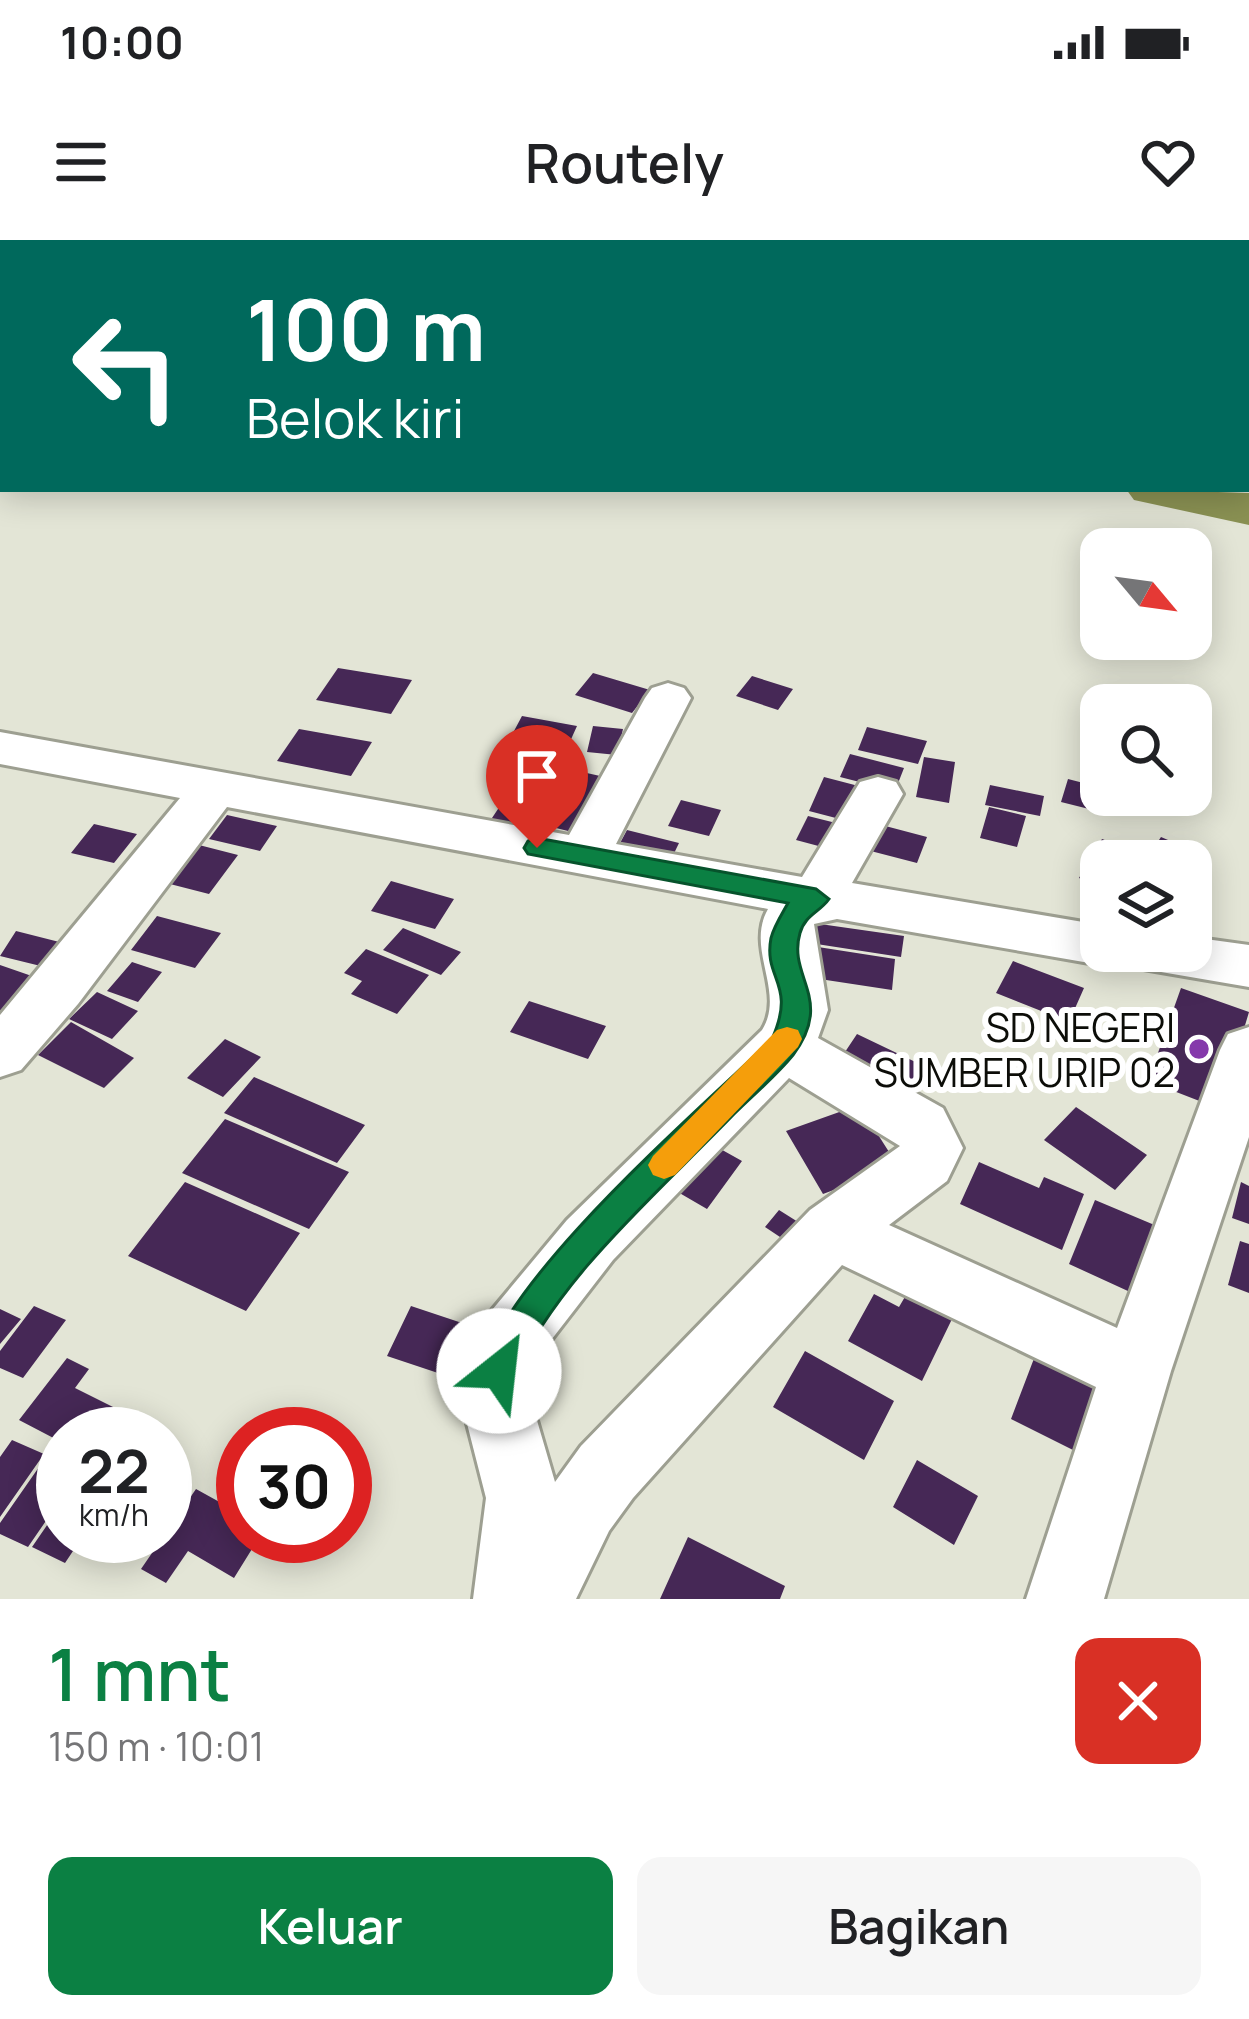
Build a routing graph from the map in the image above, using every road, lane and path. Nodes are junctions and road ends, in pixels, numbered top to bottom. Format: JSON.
{"nodes":[{"id":1,"x":668,"y":698,"type":"dead end"},
{"id":2,"x":0,"y":748,"type":"edge"},
{"id":3,"x":214,"y":789,"type":"junction"},
{"id":4,"x":878,"y":794,"type":"dead end"},
{"id":5,"x":584,"y":856,"type":"junction"},
{"id":6,"x":816,"y":899,"type":"junction"},
{"id":7,"x":1080,"y":941,"type":"edge"},
{"id":8,"x":1212,"y":961,"type":"edge"},
{"id":9,"x":1249,"y":966,"type":"edge"},
{"id":10,"x":783,"y":1046,"type":"junction"},
{"id":11,"x":1249,"y":1051,"type":"edge"},
{"id":12,"x":0,"y":1054,"type":"edge"},
{"id":13,"x":832,"y":1230,"type":"junction"},
{"id":14,"x":1136,"y":1371,"type":"junction"},
{"id":15,"x":512,"y":1599,"type":"edge"},
{"id":16,"x":535,"y":1599,"type":"edge"},
{"id":17,"x":1065,"y":1599,"type":"edge"}],
"edges":[{"from":1,"to":5,"type":"street"},
{"from":2,"to":3,"type":"street"},
{"from":3,"to":5,"type":"street"},
{"from":3,"to":12,"type":"street"},
{"from":4,"to":6,"type":"street"},
{"from":5,"to":6,"type":"street"},
{"from":6,"to":7,"type":"street"},
{"from":6,"to":10,"type":"street"},
{"from":8,"to":9,"type":"street"},
{"from":10,"to":13,"type":"street"},
{"from":10,"to":15,"type":"street"},
{"from":11,"to":14,"type":"street"},
{"from":13,"to":14,"type":"street"},
{"from":13,"to":16,"type":"street"},
{"from":14,"to":17,"type":"street"}]}
